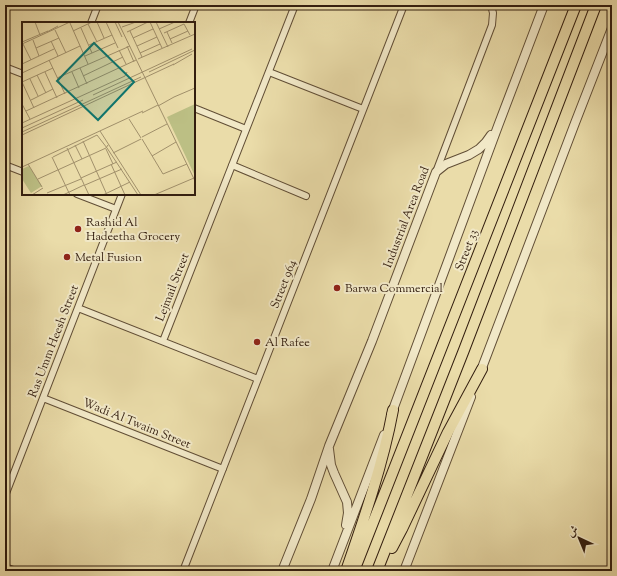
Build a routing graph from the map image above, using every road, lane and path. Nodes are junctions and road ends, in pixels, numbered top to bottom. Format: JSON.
{"nodes":[{"id":1,"x":98,"y":5,"type":"edge"},
{"id":2,"x":196,"y":5,"type":"edge"},
{"id":3,"x":295,"y":5,"type":"edge"},
{"id":4,"x":404,"y":5,"type":"edge"},
{"id":5,"x":491,"y":5,"type":"edge"},
{"id":6,"x":544,"y":5,"type":"edge"},
{"id":7,"x":576,"y":5,"type":"edge"},
{"id":8,"x":596,"y":5,"type":"edge"},
{"id":9,"x":91,"y":22,"type":"edge"},
{"id":10,"x":189,"y":22,"type":"edge"},
{"id":11,"x":612,"y":28,"type":"edge"},
{"id":12,"x":5,"y":67,"type":"edge"},
{"id":13,"x":269,"y":72,"type":"junction"},
{"id":14,"x":22,"y":74,"type":"edge"},
{"id":15,"x":195,"y":108,"type":"edge"},
{"id":16,"x":363,"y":109,"type":"junction"},
{"id":17,"x":498,"y":126,"type":"junction"},
{"id":18,"x":246,"y":129,"type":"junction"},
{"id":19,"x":5,"y":165,"type":"edge"},
{"id":20,"x":232,"y":165,"type":"junction"},
{"id":21,"x":22,"y":172,"type":"edge"},
{"id":22,"x":436,"y":172,"type":"junction"},
{"id":23,"x":79,"y":195,"type":"edge"},
{"id":24,"x":122,"y":195,"type":"edge"},
{"id":25,"x":306,"y":196,"type":"dead end"},
{"id":26,"x":116,"y":210,"type":"junction"},
{"id":27,"x":78,"y":308,"type":"junction"},
{"id":28,"x":163,"y":341,"type":"junction"},
{"id":29,"x":482,"y":369,"type":"junction"},
{"id":30,"x":258,"y":379,"type":"junction"},
{"id":31,"x":43,"y":398,"type":"junction"},
{"id":32,"x":393,"y":410,"type":"junction"},
{"id":33,"x":329,"y":446,"type":"junction"},
{"id":34,"x":223,"y":469,"type":"junction"},
{"id":35,"x":5,"y":496,"type":"edge"},
{"id":36,"x":340,"y":550,"type":"junction"},
{"id":37,"x":5,"y":567,"type":"edge"},
{"id":38,"x":16,"y":571,"type":"edge"},
{"id":39,"x":183,"y":571,"type":"edge"},
{"id":40,"x":282,"y":571,"type":"edge"},
{"id":41,"x":332,"y":571,"type":"edge"},
{"id":42,"x":346,"y":571,"type":"edge"},
{"id":43,"x":354,"y":571,"type":"edge"},
{"id":44,"x":378,"y":571,"type":"edge"},
{"id":45,"x":404,"y":571,"type":"edge"}],
"edges":[{"from":1,"to":9,"type":"street"},
{"from":2,"to":10,"type":"street"},
{"from":3,"to":13,"type":"street","name":"Lejmail Street"},
{"from":4,"to":16,"type":"street","name":"Street 964"},
{"from":5,"to":22,"type":"street","name":"Industrial Area Road"},
{"from":6,"to":17,"type":"street"},
{"from":7,"to":43,"type":"highway","name":"Street 33"},
{"from":8,"to":44,"type":"highway"},
{"from":11,"to":29,"type":"street"},
{"from":12,"to":14,"type":"street"},
{"from":13,"to":16,"type":"street"},
{"from":13,"to":18,"type":"street","name":"Lejmail Street"},
{"from":15,"to":18,"type":"street"},
{"from":16,"to":30,"type":"street","name":"Street 964"},
{"from":17,"to":22,"type":"street"},
{"from":17,"to":32,"type":"street"},
{"from":18,"to":20,"type":"street","name":"Lejmail Street"},
{"from":19,"to":21,"type":"street"},
{"from":20,"to":25,"type":"street"},
{"from":20,"to":28,"type":"street","name":"Lejmail Street"},
{"from":22,"to":33,"type":"street","name":"Industrial Area Road"},
{"from":23,"to":26,"type":"street"},
{"from":24,"to":26,"type":"street","name":"Ras Umm Heesh Street"},
{"from":26,"to":27,"type":"street","name":"Ras Umm Heesh Street"},
{"from":27,"to":28,"type":"street"},
{"from":27,"to":31,"type":"street","name":"Ras Umm Heesh Street"},
{"from":28,"to":30,"type":"street"},
{"from":29,"to":44,"type":"highway"},
{"from":29,"to":45,"type":"street"},
{"from":30,"to":34,"type":"street","name":"Street 964"},
{"from":31,"to":34,"type":"street","name":"Wadi Al Twaim Street"},
{"from":31,"to":35,"type":"street","name":"Ras Umm Heesh Street"},
{"from":32,"to":36,"type":"street"},
{"from":32,"to":42,"type":"highway"},
{"from":33,"to":36,"type":"street"},
{"from":33,"to":40,"type":"street","name":"Industrial Area Road"},
{"from":34,"to":39,"type":"street","name":"Street 964"},
{"from":36,"to":41,"type":"street"},
{"from":37,"to":38,"type":"street"}]}
